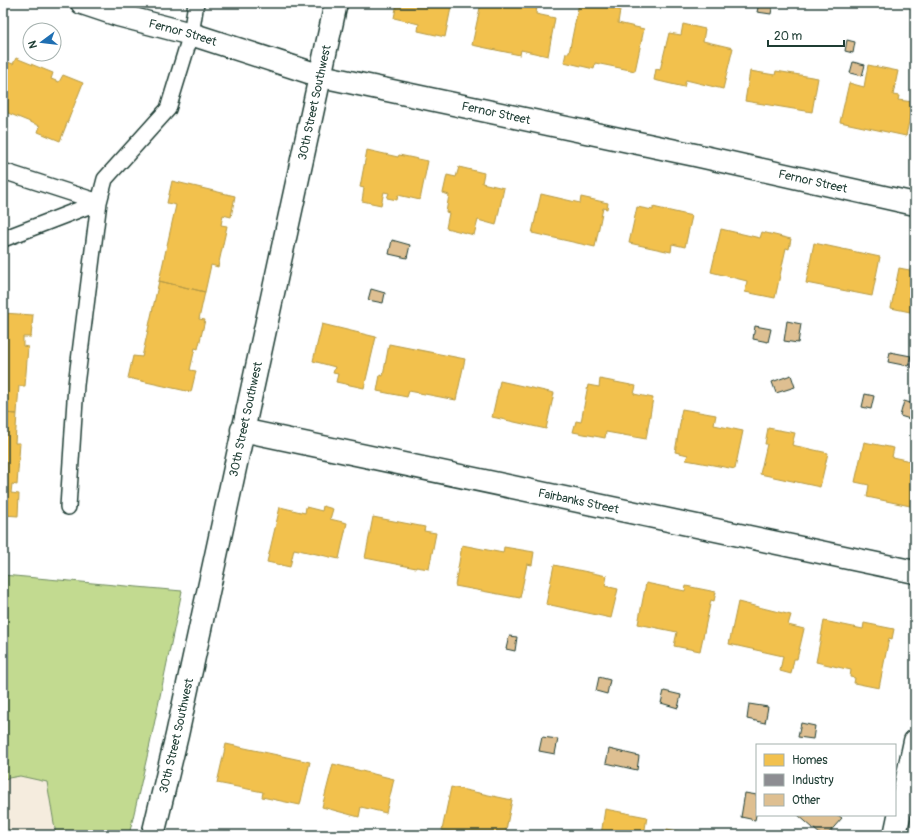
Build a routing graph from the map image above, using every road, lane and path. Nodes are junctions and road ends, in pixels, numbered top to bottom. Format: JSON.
{"nodes":[{"id":1,"x":82,"y":3,"type":"edge"},
{"id":2,"x":196,"y":3,"type":"edge"},
{"id":3,"x":336,"y":3,"type":"edge"},
{"id":4,"x":191,"y":34,"type":"junction"},
{"id":5,"x":321,"y":76,"type":"junction"},
{"id":6,"x":3,"y":171,"type":"edge"},
{"id":7,"x":99,"y":202,"type":"junction"},
{"id":8,"x":915,"y":204,"type":"edge"},
{"id":9,"x":3,"y":238,"type":"edge"},
{"id":10,"x":242,"y":430,"type":"junction"},
{"id":11,"x":68,"y":507,"type":"dead end"},
{"id":12,"x":915,"y":572,"type":"edge"},
{"id":13,"x":915,"y":741,"type":"edge"},
{"id":14,"x":910,"y":791,"type":"edge"},
{"id":15,"x":153,"y":835,"type":"edge"},
{"id":16,"x":895,"y":835,"type":"edge"}],
"edges":[{"from":1,"to":4,"type":"street","name":"Fernor Street"},
{"from":2,"to":4,"type":"lane"},
{"from":3,"to":5,"type":"street","name":"30th Street Southwest"},
{"from":4,"to":5,"type":"street","name":"Fernor Street"},
{"from":4,"to":7,"type":"lane"},
{"from":5,"to":8,"type":"street","name":"Fernor Street"},
{"from":5,"to":10,"type":"street","name":"30th Street Southwest"},
{"from":6,"to":7,"type":"lane"},
{"from":7,"to":9,"type":"lane"},
{"from":7,"to":11,"type":"lane"},
{"from":10,"to":12,"type":"street","name":"Fairbanks Street"},
{"from":10,"to":15,"type":"street","name":"30th Street Southwest"},
{"from":13,"to":14,"type":"street"},
{"from":14,"to":16,"type":"street"}]}
